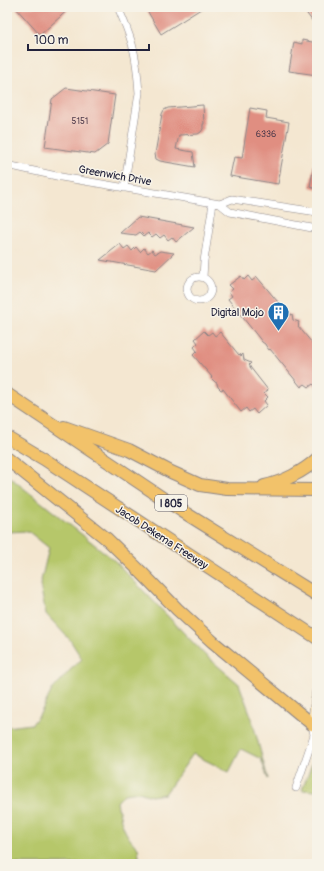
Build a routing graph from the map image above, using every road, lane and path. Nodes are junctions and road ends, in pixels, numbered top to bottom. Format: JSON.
{"nodes":[{"id":1,"x":118,"y":7,"type":"edge"},
{"id":2,"x":7,"y":165,"type":"edge"},
{"id":3,"x":124,"y":188,"type":"junction"},
{"id":4,"x":216,"y":204,"type":"junction"},
{"id":5,"x":317,"y":212,"type":"edge"},
{"id":6,"x":317,"y":229,"type":"edge"},
{"id":7,"x":202,"y":277,"type":"dead end"},
{"id":8,"x":7,"y":394,"type":"edge"},
{"id":9,"x":48,"y":421,"type":"junction"},
{"id":10,"x":7,"y":437,"type":"edge"},
{"id":11,"x":7,"y":459,"type":"edge"},
{"id":12,"x":317,"y":459,"type":"edge"},
{"id":13,"x":248,"y":490,"type":"junction"},
{"id":14,"x":317,"y":490,"type":"edge"},
{"id":15,"x":317,"y":595,"type":"edge"},
{"id":16,"x":317,"y":638,"type":"edge"},
{"id":17,"x":317,"y":690,"type":"edge"},
{"id":18,"x":314,"y":724,"type":"edge"},
{"id":19,"x":296,"y":788,"type":"dead end"}],
"edges":[{"from":1,"to":3,"type":"street"},
{"from":2,"to":3,"type":"street","name":"Greenwich Drive"},
{"from":3,"to":4,"type":"street","name":"Greenwich Drive"},
{"from":4,"to":5,"type":"street","name":"Greenwich Drive"},
{"from":4,"to":6,"type":"street","name":"Greenwich Drive"},
{"from":4,"to":7,"type":"street"},
{"from":8,"to":9,"type":"highway","number":"I 805"},
{"from":9,"to":13,"type":"highway"},
{"from":9,"to":15,"type":"highway","number":"I 805"},
{"from":10,"to":16,"type":"highway","name":"Jacob Dekema Freeway"},
{"from":11,"to":18,"type":"highway"},
{"from":12,"to":13,"type":"highway"},
{"from":13,"to":14,"type":"highway"},
{"from":17,"to":18,"type":"main road"},
{"from":18,"to":19,"type":"street"}]}
